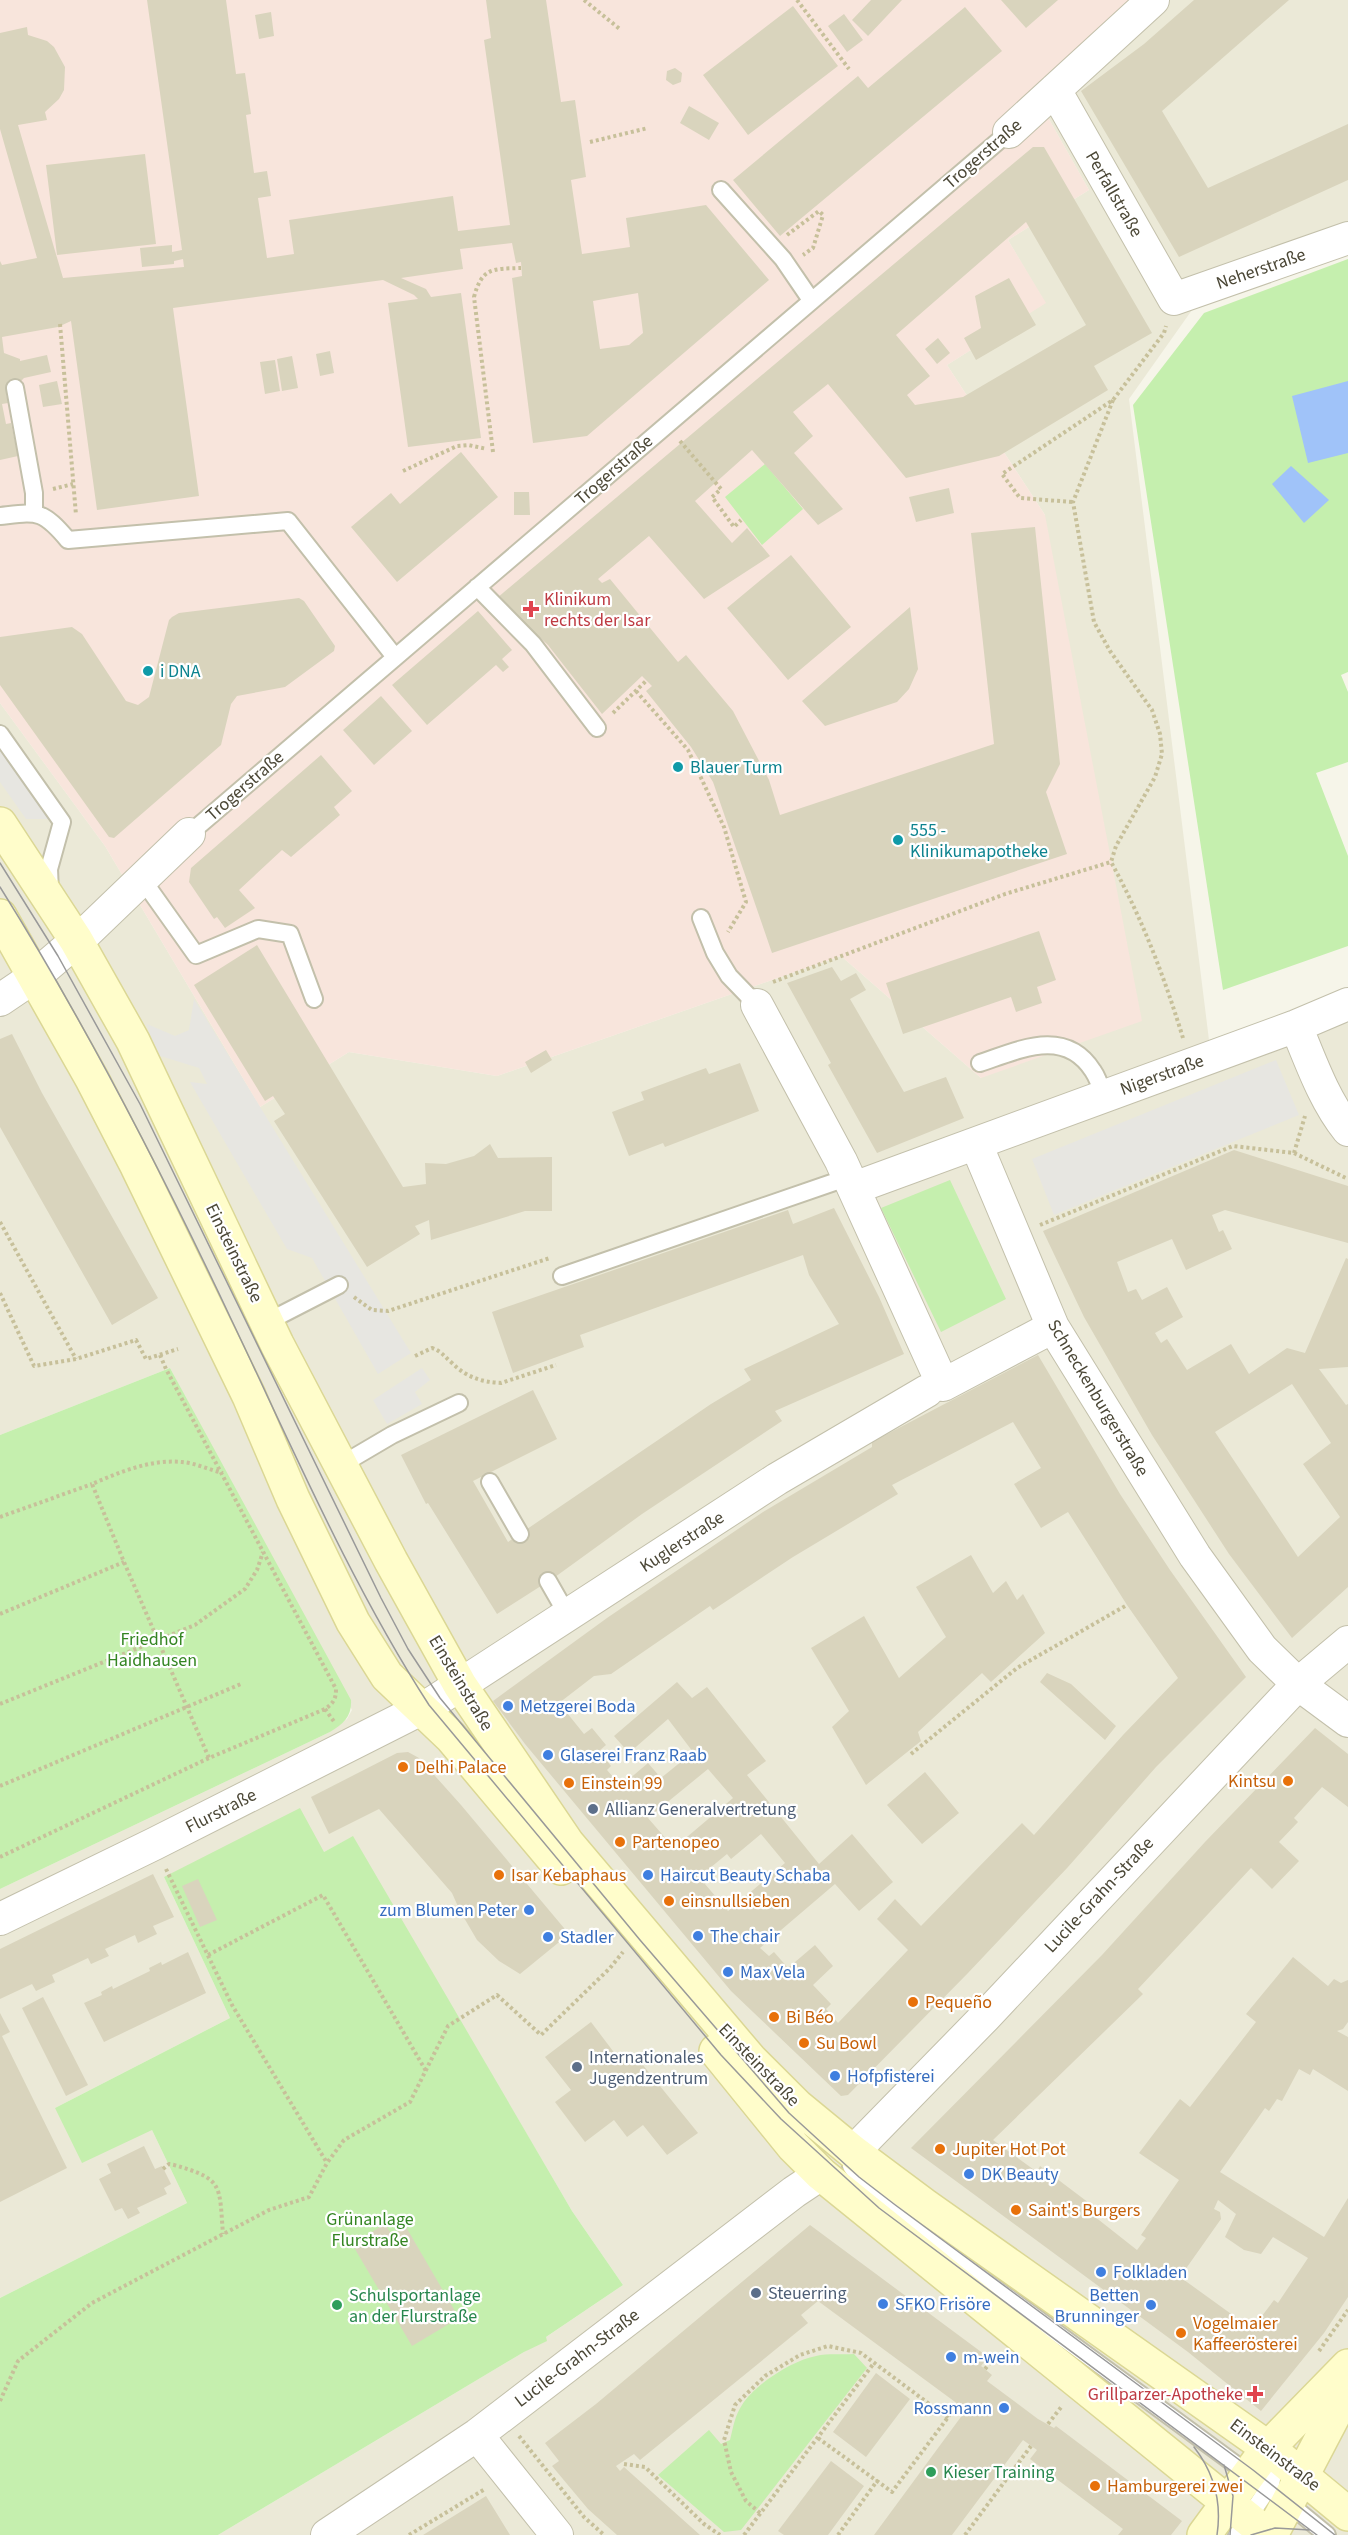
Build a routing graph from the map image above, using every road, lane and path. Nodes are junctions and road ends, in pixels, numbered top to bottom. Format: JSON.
{"nodes":[{"id":1,"x":584,"y":0,"type":"edge"},
{"id":2,"x":797,"y":0,"type":"edge"},
{"id":3,"x":1153,"y":0,"type":"edge"},
{"id":4,"x":621,"y":30,"type":"dead end"},
{"id":5,"x":849,"y":69,"type":"dead end"},
{"id":6,"x":1055,"y":90,"type":"junction"},
{"id":7,"x":648,"y":128,"type":"dead end"},
{"id":8,"x":1009,"y":132,"type":"joint"},
{"id":9,"x":590,"y":142,"type":"dead end"},
{"id":10,"x":721,"y":190,"type":"dead end"},
{"id":11,"x":787,"y":236,"type":"dead end"},
{"id":12,"x":1348,"y":238,"type":"edge"},
{"id":13,"x":803,"y":255,"type":"dead end"},
{"id":14,"x":521,"y":268,"type":"dead end"},
{"id":15,"x":1174,"y":299,"type":"joint"},
{"id":16,"x":811,"y":300,"type":"junction"},
{"id":17,"x":60,"y":324,"type":"dead end"},
{"id":18,"x":1164,"y":333,"type":"dead end"},
{"id":19,"x":15,"y":388,"type":"dead end"},
{"id":20,"x":1113,"y":400,"type":"junction"},
{"id":21,"x":666,"y":425,"type":"junction"},
{"id":22,"x":487,"y":449,"type":"dead end"},
{"id":23,"x":493,"y":452,"type":"dead end"},
{"id":24,"x":403,"y":471,"type":"dead end"},
{"id":25,"x":1073,"y":502,"type":"junction"},
{"id":26,"x":34,"y":512,"type":"junction"},
{"id":27,"x":0,"y":516,"type":"edge"},
{"id":28,"x":741,"y":520,"type":"dead end"},
{"id":29,"x":78,"y":538,"type":"junction"},
{"id":30,"x":477,"y":587,"type":"junction"},
{"id":31,"x":396,"y":657,"type":"junction"},
{"id":32,"x":647,"y":680,"type":"dead end"},
{"id":33,"x":636,"y":691,"type":"junction"},
{"id":34,"x":597,"y":728,"type":"joint"},
{"id":35,"x":0,"y":734,"type":"edge"},
{"id":36,"x":0,"y":825,"type":"edge"},
{"id":37,"x":189,"y":834,"type":"joint"},
{"id":38,"x":1111,"y":862,"type":"junction"},
{"id":39,"x":142,"y":879,"type":"junction"},
{"id":40,"x":50,"y":899,"type":"junction"},
{"id":41,"x":0,"y":916,"type":"edge"},
{"id":42,"x":701,"y":918,"type":"dead end"},
{"id":43,"x":76,"y":940,"type":"junction"},
{"id":44,"x":716,"y":953,"type":"junction"},
{"id":45,"x":34,"y":977,"type":"junction"},
{"id":46,"x":761,"y":995,"type":"junction"},
{"id":47,"x":314,"y":999,"type":"dead end"},
{"id":48,"x":0,"y":1000,"type":"edge"},
{"id":49,"x":1348,"y":1004,"type":"edge"},
{"id":50,"x":1296,"y":1026,"type":"junction"},
{"id":51,"x":980,"y":1063,"type":"dead end"},
{"id":52,"x":1191,"y":1064,"type":"junction"},
{"id":53,"x":1104,"y":1097,"type":"junction"},
{"id":54,"x":1348,"y":1130,"type":"edge"},
{"id":55,"x":976,"y":1144,"type":"junction"},
{"id":56,"x":1348,"y":1179,"type":"edge"},
{"id":57,"x":851,"y":1183,"type":"junction"},
{"id":58,"x":0,"y":1222,"type":"edge"},
{"id":59,"x":1014,"y":1235,"type":"junction"},
{"id":60,"x":562,"y":1276,"type":"dead end"},
{"id":61,"x":339,"y":1285,"type":"dead end"},
{"id":62,"x":0,"y":1293,"type":"edge"},
{"id":63,"x":267,"y":1322,"type":"junction"},
{"id":64,"x":1053,"y":1327,"type":"junction"},
{"id":65,"x":178,"y":1349,"type":"dead end"},
{"id":66,"x":160,"y":1355,"type":"junction"},
{"id":67,"x":415,"y":1356,"type":"dead end"},
{"id":68,"x":76,"y":1359,"type":"junction"},
{"id":69,"x":556,"y":1365,"type":"dead end"},
{"id":70,"x":935,"y":1388,"type":"junction"},
{"id":71,"x":459,"y":1403,"type":"dead end"},
{"id":72,"x":341,"y":1465,"type":"junction"},
{"id":73,"x":223,"y":1473,"type":"junction"},
{"id":74,"x":490,"y":1482,"type":"dead end"},
{"id":75,"x":92,"y":1484,"type":"junction"},
{"id":76,"x":0,"y":1517,"type":"edge"},
{"id":77,"x":520,"y":1534,"type":"dead end"},
{"id":78,"x":263,"y":1552,"type":"junction"},
{"id":79,"x":123,"y":1562,"type":"junction"},
{"id":80,"x":548,"y":1581,"type":"dead end"},
{"id":81,"x":1127,"y":1605,"type":"dead end"},
{"id":82,"x":0,"y":1614,"type":"edge"},
{"id":83,"x":568,"y":1617,"type":"junction"},
{"id":84,"x":158,"y":1641,"type":"junction"},
{"id":85,"x":1348,"y":1642,"type":"edge"},
{"id":86,"x":1298,"y":1683,"type":"junction"},
{"id":87,"x":241,"y":1684,"type":"dead end"},
{"id":88,"x":440,"y":1697,"type":"junction"},
{"id":89,"x":0,"y":1704,"type":"edge"},
{"id":90,"x":186,"y":1707,"type":"junction"},
{"id":91,"x":1348,"y":1721,"type":"edge"},
{"id":92,"x":911,"y":1754,"type":"dead end"},
{"id":93,"x":209,"y":1758,"type":"junction"},
{"id":94,"x":0,"y":1786,"type":"edge"},
{"id":95,"x":154,"y":1844,"type":"junction"},
{"id":96,"x":0,"y":1857,"type":"edge"},
{"id":97,"x":0,"y":1919,"type":"edge"},
{"id":98,"x":627,"y":1947,"type":"junction"},
{"id":99,"x":208,"y":1955,"type":"junction"},
{"id":100,"x":426,"y":2072,"type":"junction"},
{"id":101,"x":853,"y":2152,"type":"junction"},
{"id":102,"x":327,"y":2163,"type":"junction"},
{"id":103,"x":163,"y":2169,"type":"dead end"},
{"id":104,"x":821,"y":2174,"type":"junction"},
{"id":105,"x":904,"y":2221,"type":"junction"},
{"id":106,"x":223,"y":2234,"type":"junction"},
{"id":107,"x":874,"y":2363,"type":"junction"},
{"id":108,"x":1348,"y":2366,"type":"edge"},
{"id":109,"x":1348,"y":2388,"type":"edge"},
{"id":110,"x":0,"y":2401,"type":"edge"},
{"id":111,"x":958,"y":2404,"type":"dead end"},
{"id":112,"x":502,"y":2415,"type":"junction"},
{"id":113,"x":948,"y":2418,"type":"junction"},
{"id":114,"x":477,"y":2435,"type":"junction"},
{"id":115,"x":818,"y":2438,"type":"junction"},
{"id":116,"x":1031,"y":2446,"type":"dead end"},
{"id":117,"x":1268,"y":2448,"type":"junction"},
{"id":118,"x":624,"y":2464,"type":"dead end"},
{"id":119,"x":508,"y":2474,"type":"junction"},
{"id":120,"x":877,"y":2481,"type":"junction"},
{"id":121,"x":1276,"y":2485,"type":"junction"},
{"id":122,"x":760,"y":2513,"type":"junction"},
{"id":123,"x":1348,"y":2514,"type":"edge"},
{"id":124,"x":1250,"y":2525,"type":"edge"},
{"id":125,"x":327,"y":2535,"type":"edge"},
{"id":126,"x":409,"y":2535,"type":"edge"},
{"id":127,"x":557,"y":2535,"type":"edge"},
{"id":128,"x":604,"y":2535,"type":"edge"},
{"id":129,"x":720,"y":2535,"type":"edge"},
{"id":130,"x":744,"y":2535,"type":"edge"},
{"id":131,"x":838,"y":2535,"type":"edge"},
{"id":132,"x":965,"y":2535,"type":"edge"},
{"id":133,"x":1204,"y":2535,"type":"edge"},
{"id":134,"x":1327,"y":2535,"type":"edge"}],
"edges":[{"from":1,"to":4,"type":"path"},
{"from":2,"to":5,"type":"path"},
{"from":3,"to":6,"type":"street","name":"Trogerstraße"},
{"from":6,"to":8,"type":"street","name":"Trogerstraße"},
{"from":6,"to":15,"type":"street","name":"Perfallstraße"},
{"from":7,"to":9,"type":"path"},
{"from":8,"to":16,"type":"lane","name":"Trogerstraße"},
{"from":10,"to":16,"type":"lane"},
{"from":11,"to":13,"type":"path"},
{"from":12,"to":15,"type":"street","name":"Neherstraße"},
{"from":14,"to":23,"type":"path"},
{"from":16,"to":21,"type":"lane","name":"Trogerstraße"},
{"from":17,"to":29,"type":"path"},
{"from":18,"to":20,"type":"path"},
{"from":19,"to":26,"type":"lane"},
{"from":20,"to":25,"type":"path"},
{"from":20,"to":25,"type":"path"},
{"from":21,"to":28,"type":"path"},
{"from":21,"to":30,"type":"lane","name":"Trogerstraße"},
{"from":22,"to":24,"type":"path"},
{"from":25,"to":38,"type":"path"},
{"from":26,"to":27,"type":"lane"},
{"from":26,"to":29,"type":"lane"},
{"from":29,"to":31,"type":"lane"},
{"from":30,"to":31,"type":"lane","name":"Trogerstraße"},
{"from":30,"to":34,"type":"lane"},
{"from":31,"to":37,"type":"lane","name":"Trogerstraße"},
{"from":32,"to":33,"type":"path"},
{"from":33,"to":34,"type":"path"},
{"from":33,"to":44,"type":"path"},
{"from":35,"to":40,"type":"lane"},
{"from":36,"to":40,"type":"main road","name":"Einsteinstraße"},
{"from":37,"to":39,"type":"street","name":"Trogerstraße"},
{"from":38,"to":46,"type":"path"},
{"from":38,"to":52,"type":"path"},
{"from":39,"to":43,"type":"street","name":"Trogerstraße"},
{"from":39,"to":47,"type":"lane"},
{"from":40,"to":43,"type":"main road","name":"Einsteinstraße"},
{"from":41,"to":45,"type":"main road","name":"Einsteinstraße"},
{"from":42,"to":44,"type":"lane"},
{"from":43,"to":45,"type":"street","name":"Trogerstraße"},
{"from":43,"to":63,"type":"main road","name":"Einsteinstraße"},
{"from":44,"to":46,"type":"lane"},
{"from":45,"to":48,"type":"street","name":"Trogerstraße"},
{"from":45,"to":88,"type":"main road","name":"Einsteinstraße"},
{"from":46,"to":57,"type":"street"},
{"from":49,"to":50,"type":"street","name":"Nigerstraße"},
{"from":50,"to":52,"type":"street","name":"Nigerstraße"},
{"from":50,"to":54,"type":"street"},
{"from":51,"to":53,"type":"lane"},
{"from":52,"to":53,"type":"street","name":"Nigerstraße"},
{"from":53,"to":55,"type":"street","name":"Nigerstraße"},
{"from":55,"to":57,"type":"street"},
{"from":55,"to":59,"type":"street","name":"Schneckenburgerstraße"},
{"from":56,"to":59,"type":"path"},
{"from":57,"to":60,"type":"lane"},
{"from":57,"to":70,"type":"street"},
{"from":58,"to":68,"type":"path"},
{"from":59,"to":64,"type":"street","name":"Schneckenburgerstraße"},
{"from":61,"to":63,"type":"lane"},
{"from":62,"to":68,"type":"path"},
{"from":63,"to":72,"type":"main road","name":"Einsteinstraße"},
{"from":64,"to":70,"type":"street","name":"Kuglerstraße"},
{"from":64,"to":86,"type":"street","name":"Schneckenburgerstraße"},
{"from":65,"to":66,"type":"path"},
{"from":66,"to":68,"type":"path"},
{"from":66,"to":73,"type":"path"},
{"from":67,"to":69,"type":"path"},
{"from":70,"to":83,"type":"street","name":"Kuglerstraße"},
{"from":71,"to":72,"type":"lane"},
{"from":72,"to":88,"type":"main road","name":"Einsteinstraße"},
{"from":73,"to":75,"type":"path"},
{"from":73,"to":78,"type":"path"},
{"from":74,"to":77,"type":"lane"},
{"from":75,"to":76,"type":"path"},
{"from":75,"to":79,"type":"path"},
{"from":78,"to":84,"type":"path"},
{"from":78,"to":93,"type":"path"},
{"from":79,"to":82,"type":"path"},
{"from":79,"to":84,"type":"path"},
{"from":80,"to":83,"type":"lane"},
{"from":81,"to":92,"type":"path"},
{"from":83,"to":88,"type":"street","name":"Kuglerstraße"},
{"from":84,"to":89,"type":"path"},
{"from":84,"to":90,"type":"path"},
{"from":85,"to":86,"type":"street","name":"Lucile-Grahn-Straße"},
{"from":86,"to":91,"type":"street","name":"Schneckenburgerstraße"},
{"from":86,"to":101,"type":"street","name":"Lucile-Grahn-Straße"},
{"from":87,"to":90,"type":"path"},
{"from":88,"to":95,"type":"street","name":"Flurstraße"},
{"from":88,"to":98,"type":"main road","name":"Einsteinstraße"},
{"from":88,"to":101,"type":"main road","name":"Einsteinstraße"},
{"from":90,"to":93,"type":"path"},
{"from":90,"to":94,"type":"path"},
{"from":93,"to":96,"type":"path"},
{"from":95,"to":97,"type":"street","name":"Flurstraße"},
{"from":95,"to":99,"type":"path"},
{"from":98,"to":100,"type":"path"},
{"from":98,"to":104,"type":"main road","name":"Einsteinstraße"},
{"from":99,"to":100,"type":"path"},
{"from":99,"to":102,"type":"path"},
{"from":100,"to":102,"type":"path"},
{"from":101,"to":105,"type":"lane"},
{"from":101,"to":117,"type":"main road","name":"Einsteinstraße"},
{"from":102,"to":106,"type":"path"},
{"from":103,"to":106,"type":"path"},
{"from":104,"to":105,"type":"lane"},
{"from":104,"to":112,"type":"street","name":"Lucile-Grahn-Straße"},
{"from":104,"to":124,"type":"main road","name":"Einsteinstraße"},
{"from":105,"to":121,"type":"lane"},
{"from":106,"to":110,"type":"path"},
{"from":107,"to":113,"type":"path"},
{"from":107,"to":115,"type":"path"},
{"from":107,"to":122,"type":"path"},
{"from":108,"to":117,"type":"main road"},
{"from":109,"to":121,"type":"main road"},
{"from":111,"to":113,"type":"path"},
{"from":112,"to":114,"type":"street","name":"Lucile-Grahn-Straße"},
{"from":112,"to":128,"type":"path"},
{"from":113,"to":120,"type":"path"},
{"from":114,"to":119,"type":"street"},
{"from":114,"to":125,"type":"street","name":"Lucile-Grahn-Straße"},
{"from":115,"to":120,"type":"path"},
{"from":115,"to":122,"type":"path"},
{"from":116,"to":132,"type":"path"},
{"from":117,"to":121,"type":"main road"},
{"from":117,"to":121,"type":"main road","name":"Einsteinstraße"},
{"from":118,"to":129,"type":"path"},
{"from":119,"to":126,"type":"path"},
{"from":119,"to":127,"type":"street"},
{"from":120,"to":131,"type":"path"},
{"from":121,"to":123,"type":"main road","name":"Einsteinstraße"},
{"from":121,"to":124,"type":"main road"},
{"from":121,"to":124,"type":"main road"},
{"from":121,"to":134,"type":"lane"},
{"from":122,"to":130,"type":"path"},
{"from":124,"to":133,"type":"main road"}]}
